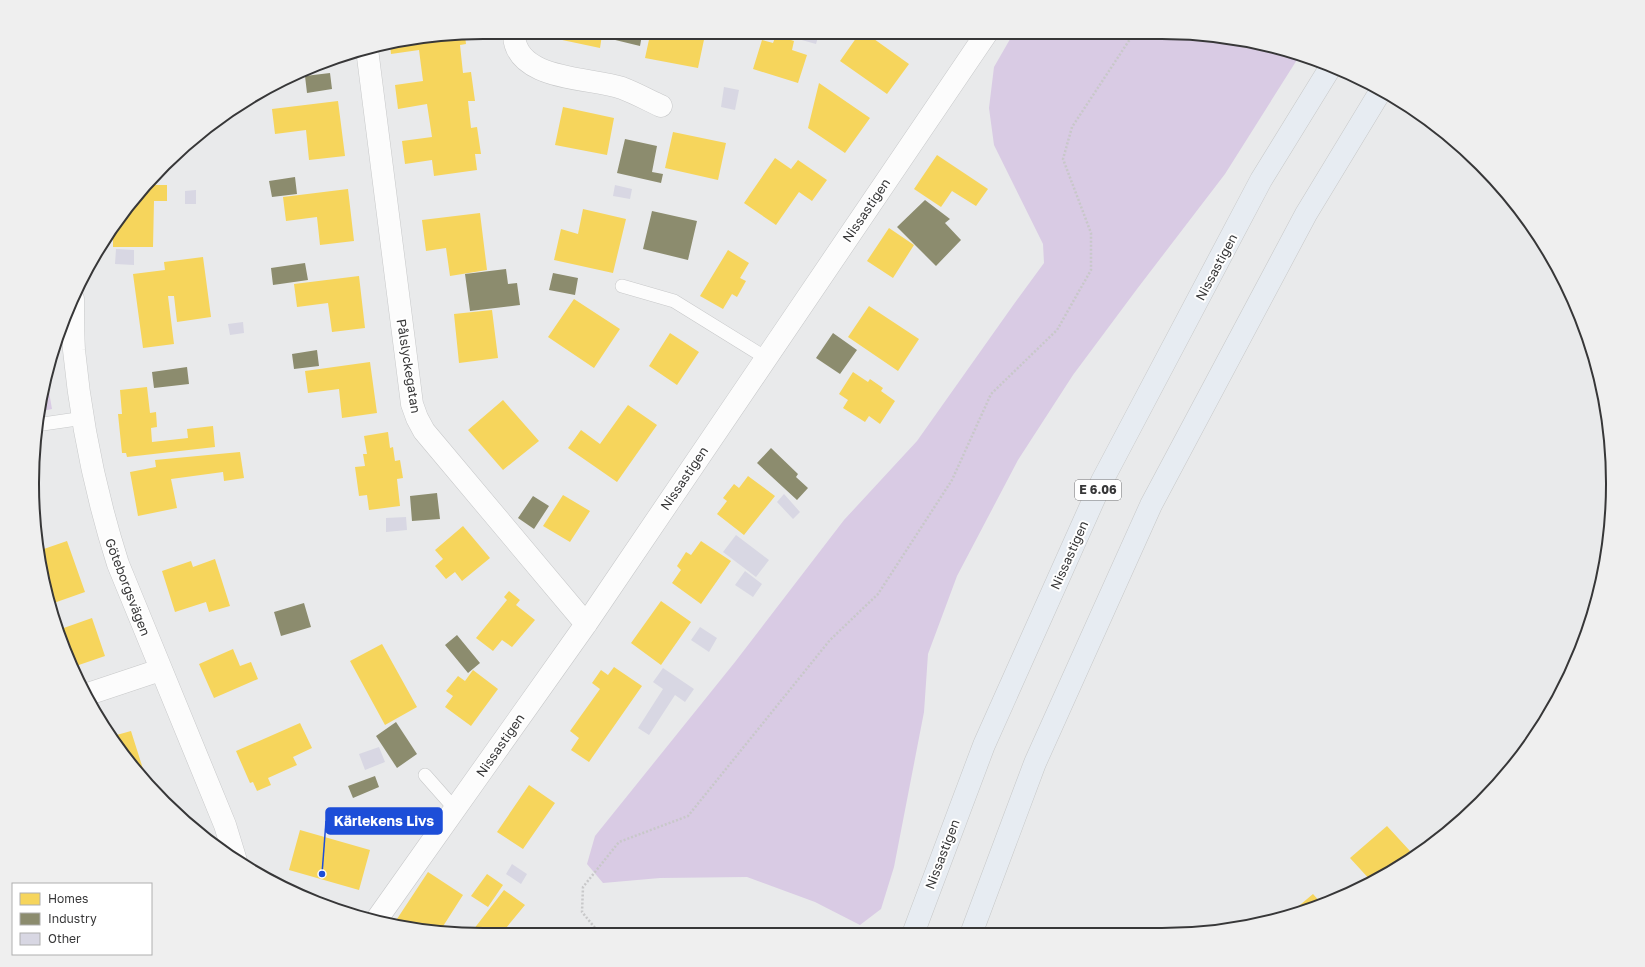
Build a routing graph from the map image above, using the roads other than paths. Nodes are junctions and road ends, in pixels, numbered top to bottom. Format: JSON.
{"nodes":[{"id":1,"x":515,"y":39,"type":"edge"},
{"id":2,"x":983,"y":39,"type":"edge"},
{"id":3,"x":368,"y":54,"type":"edge"},
{"id":4,"x":1328,"y":72,"type":"edge"},
{"id":5,"x":1378,"y":96,"type":"edge"},
{"id":6,"x":662,"y":106,"type":"dead end"},
{"id":7,"x":622,"y":286,"type":"dead end"},
{"id":8,"x":73,"y":312,"type":"edge"},
{"id":9,"x":766,"y":358,"type":"junction"},
{"id":10,"x":84,"y":418,"type":"junction"},
{"id":11,"x":43,"y":424,"type":"edge"},
{"id":12,"x":586,"y":624,"type":"junction"},
{"id":13,"x":160,"y":670,"type":"junction"},
{"id":14,"x":92,"y":693,"type":"edge"},
{"id":15,"x":425,"y":775,"type":"dead end"},
{"id":16,"x":454,"y":809,"type":"junction"},
{"id":17,"x":233,"y":850,"type":"edge"},
{"id":18,"x":380,"y":915,"type":"edge"},
{"id":19,"x":914,"y":928,"type":"edge"},
{"id":20,"x":973,"y":928,"type":"edge"}],
"edges":[{"from":1,"to":6,"type":"street"},
{"from":2,"to":9,"type":"street","name":"Nissastigen"},
{"from":3,"to":12,"type":"street","name":"Pålslyckegatan"},
{"from":4,"to":19,"type":"highway","name":"Nissastigen","number":"E 6.06"},
{"from":5,"to":20,"type":"highway"},
{"from":7,"to":9,"type":"lane"},
{"from":8,"to":10,"type":"street","name":"Göteborgsvägen"},
{"from":9,"to":12,"type":"street","name":"Nissastigen"},
{"from":10,"to":11,"type":"lane"},
{"from":10,"to":13,"type":"street","name":"Göteborgsvägen"},
{"from":12,"to":16,"type":"street","name":"Nissastigen"},
{"from":13,"to":14,"type":"street"},
{"from":13,"to":17,"type":"street","name":"Göteborgsvägen"},
{"from":15,"to":16,"type":"lane"},
{"from":16,"to":18,"type":"street","name":"Nissastigen"}]}
